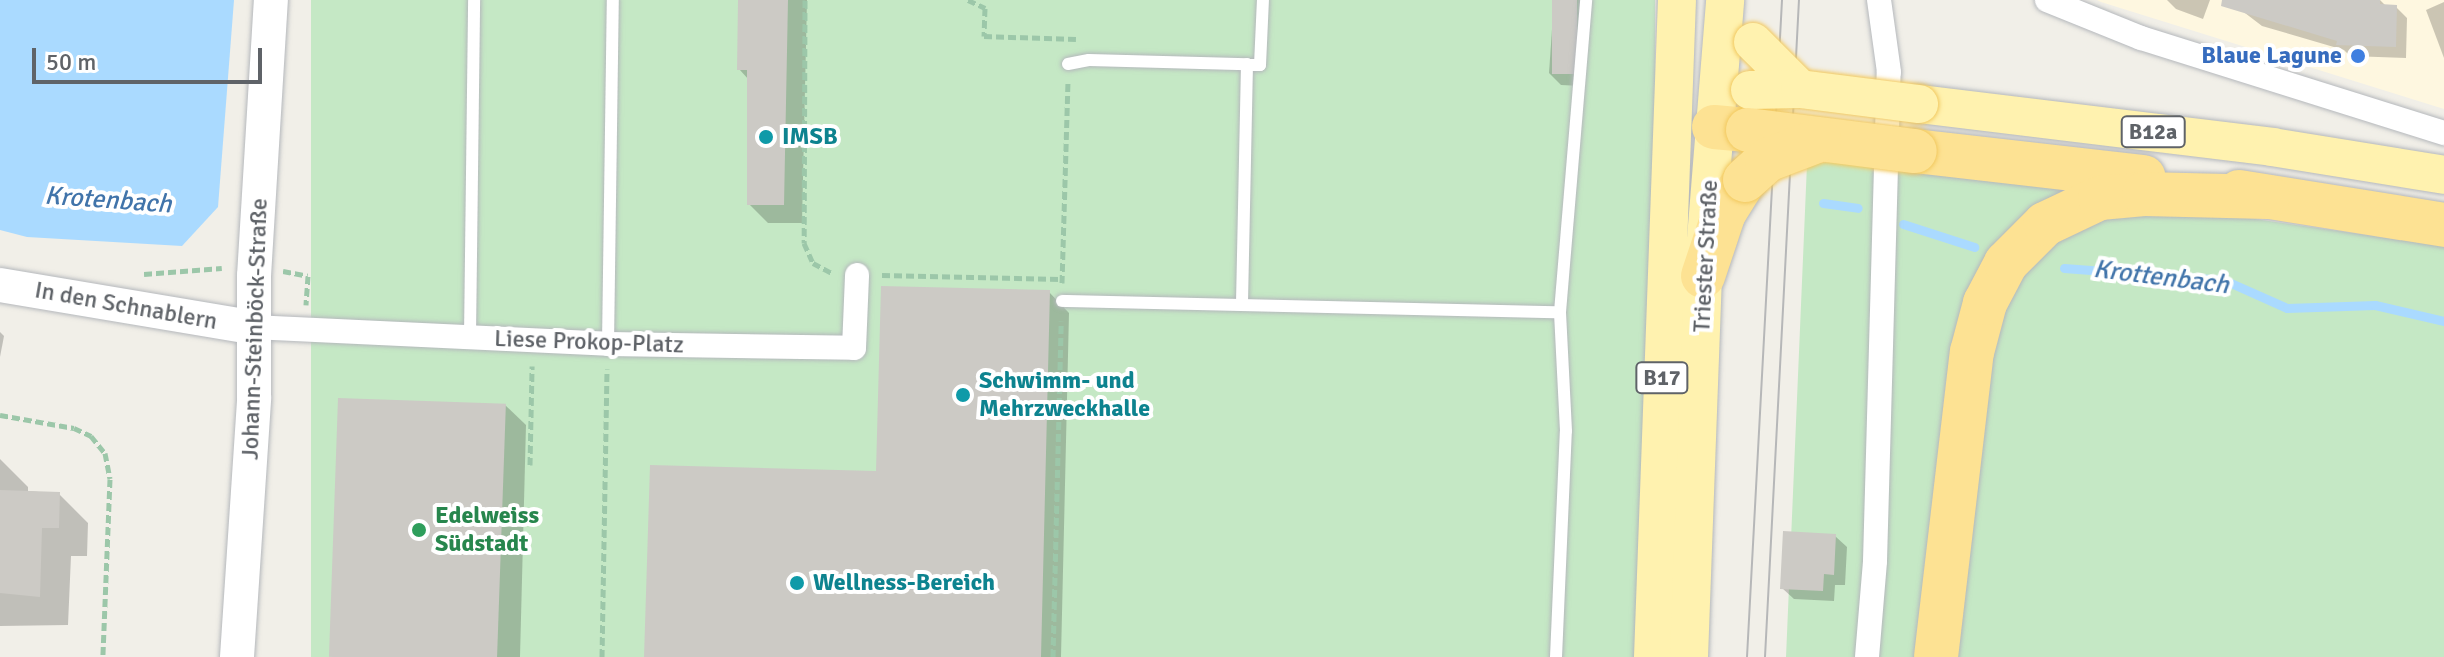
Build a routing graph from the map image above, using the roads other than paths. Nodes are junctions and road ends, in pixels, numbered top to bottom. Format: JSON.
{"nodes":[{"id":1,"x":271,"y":0,"type":"edge"},
{"id":2,"x":474,"y":0,"type":"edge"},
{"id":3,"x":613,"y":0,"type":"edge"},
{"id":4,"x":1263,"y":0,"type":"edge"},
{"id":5,"x":1586,"y":0,"type":"edge"},
{"id":6,"x":1677,"y":0,"type":"edge"},
{"id":7,"x":1725,"y":0,"type":"edge"},
{"id":8,"x":1736,"y":0,"type":"edge"},
{"id":9,"x":1879,"y":0,"type":"edge"},
{"id":10,"x":2047,"y":0,"type":"edge"},
{"id":11,"x":1068,"y":64,"type":"road end"},
{"id":12,"x":1247,"y":65,"type":"junction"},
{"id":13,"x":1800,"y":89,"type":"junction"},
{"id":14,"x":1671,"y":98,"type":"junction"},
{"id":15,"x":1733,"y":109,"type":"junction"},
{"id":16,"x":2444,"y":133,"type":"edge"},
{"id":17,"x":1823,"y":139,"type":"junction"},
{"id":18,"x":2444,"y":175,"type":"edge"},
{"id":19,"x":2268,"y":197,"type":"junction"},
{"id":20,"x":2444,"y":225,"type":"edge"},
{"id":21,"x":857,"y":275,"type":"road end"},
{"id":22,"x":1703,"y":276,"type":"junction"},
{"id":23,"x":0,"y":285,"type":"edge"},
{"id":24,"x":1062,"y":301,"type":"road end"},
{"id":25,"x":1242,"y":305,"type":"junction"},
{"id":26,"x":1560,"y":312,"type":"junction"},
{"id":27,"x":252,"y":327,"type":"junction"},
{"id":28,"x":470,"y":337,"type":"junction"},
{"id":29,"x":608,"y":344,"type":"junction"},
{"id":30,"x":237,"y":657,"type":"edge"},
{"id":31,"x":1556,"y":657,"type":"edge"},
{"id":32,"x":1653,"y":657,"type":"edge"},
{"id":33,"x":1689,"y":657,"type":"edge"},
{"id":34,"x":1867,"y":657,"type":"edge"},
{"id":35,"x":1936,"y":657,"type":"edge"}],
"edges":[{"from":1,"to":27,"type":"street","name":"Johann-Steinböck-Straße"},
{"from":2,"to":28,"type":"lane"},
{"from":3,"to":29,"type":"lane"},
{"from":4,"to":12,"type":"lane"},
{"from":5,"to":26,"type":"lane"},
{"from":6,"to":14,"type":"main road","name":"Triester Straße","number":"B17"},
{"from":7,"to":15,"type":"main road","name":"Triester Straße","number":"B17"},
{"from":8,"to":13,"type":"main road","bridge":true},
{"from":9,"to":34,"type":"street"},
{"from":10,"to":16,"type":"street"},
{"from":11,"to":12,"type":"lane"},
{"from":12,"to":25,"type":"lane"},
{"from":13,"to":15,"type":"main road","number":"B12a","bridge":true},
{"from":13,"to":18,"type":"main road","number":"B12a","bridge":true},
{"from":14,"to":15,"type":"main road"},
{"from":14,"to":32,"type":"main road","name":"Triester Straße","number":"B17"},
{"from":15,"to":17,"type":"highway","bridge":true},
{"from":15,"to":22,"type":"main road","name":"Triester Straße","number":"B17"},
{"from":17,"to":19,"type":"highway","bridge":true},
{"from":17,"to":22,"type":"highway","bridge":true},
{"from":19,"to":20,"type":"highway"},
{"from":19,"to":35,"type":"highway"},
{"from":21,"to":29,"type":"street","name":"Liese Prokop-Platz"},
{"from":22,"to":33,"type":"main road","name":"Triester Straße","number":"B17"},
{"from":23,"to":27,"type":"street","name":"In den Schnablern"},
{"from":24,"to":25,"type":"lane"},
{"from":25,"to":26,"type":"lane"},
{"from":26,"to":31,"type":"lane"},
{"from":27,"to":28,"type":"street","name":"Liese Prokop-Platz"},
{"from":27,"to":30,"type":"street","name":"Johann-Steinböck-Straße"},
{"from":28,"to":29,"type":"street","name":"Liese Prokop-Platz"}]}
